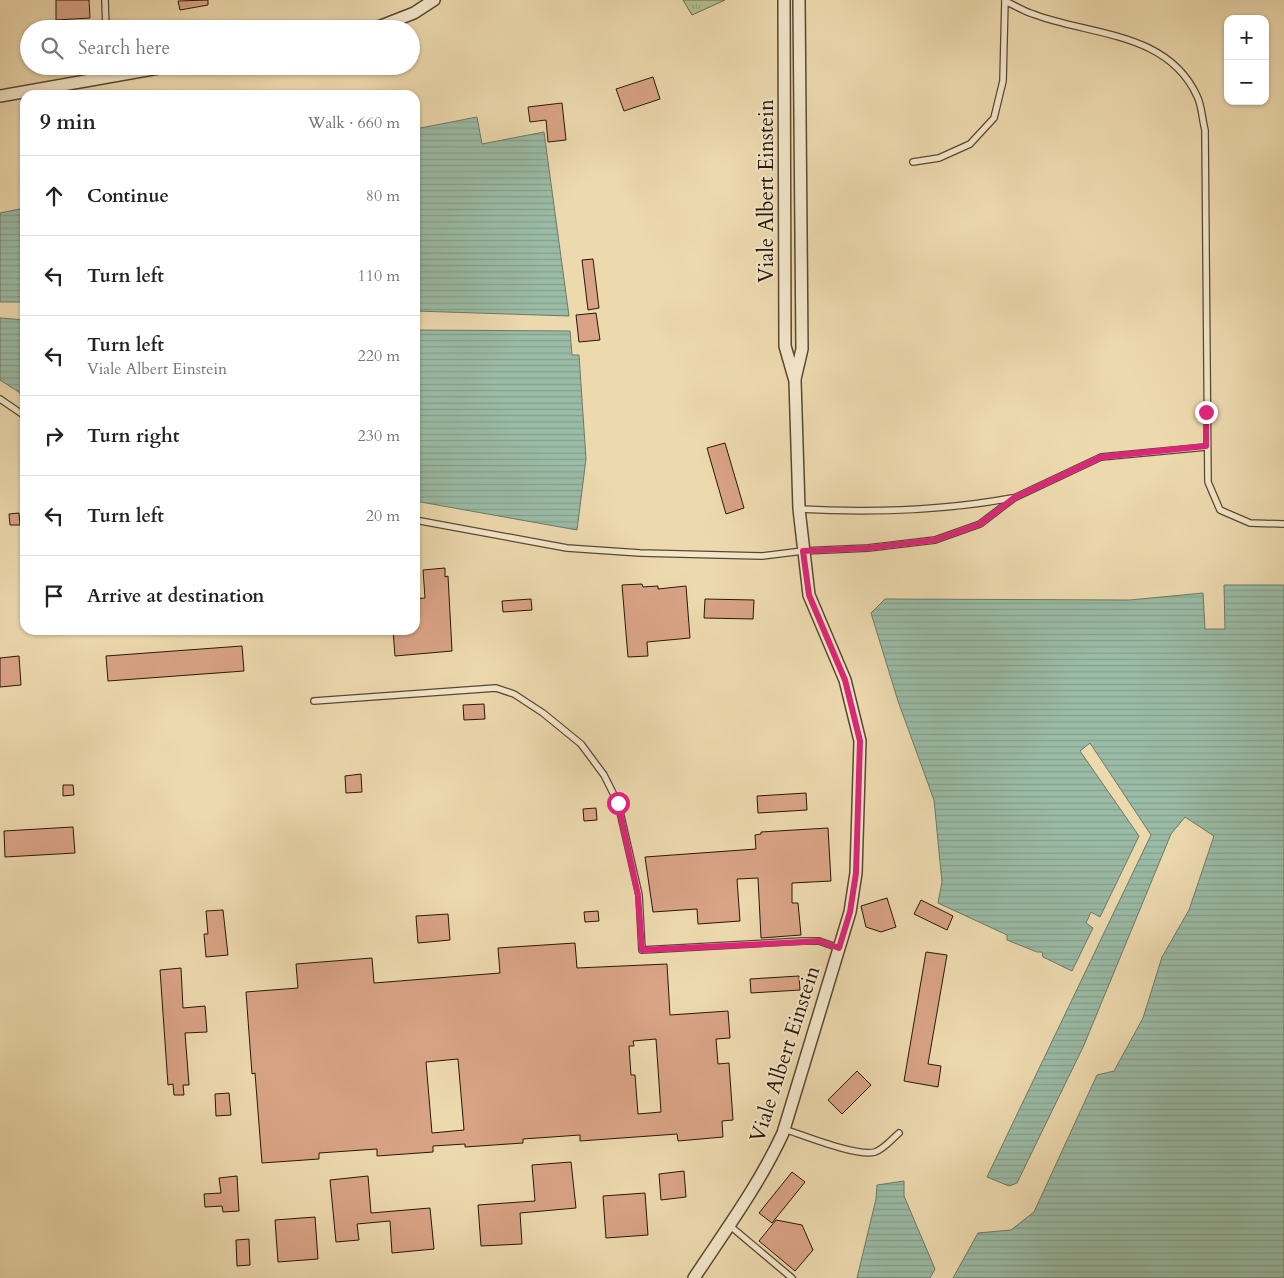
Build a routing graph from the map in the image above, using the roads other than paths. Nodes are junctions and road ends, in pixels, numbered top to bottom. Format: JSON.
{"nodes":[{"id":1,"x":105,"y":0,"type":"edge"},
{"id":2,"x":434,"y":0,"type":"edge"},
{"id":3,"x":784,"y":0,"type":"edge"},
{"id":4,"x":799,"y":0,"type":"edge"},
{"id":5,"x":1005,"y":0,"type":"edge"},
{"id":6,"x":106,"y":20,"type":"edge"},
{"id":7,"x":396,"y":20,"type":"edge"},
{"id":8,"x":94,"y":75,"type":"edge"},
{"id":9,"x":27,"y":90,"type":"edge"},
{"id":10,"x":20,"y":92,"type":"edge"},
{"id":11,"x":0,"y":96,"type":"edge"},
{"id":12,"x":801,"y":143,"type":"junction"},
{"id":13,"x":784,"y":144,"type":"junction"},
{"id":14,"x":913,"y":162,"type":"dead end"},
{"id":15,"x":784,"y":185,"type":"junction"},
{"id":16,"x":801,"y":186,"type":"junction"},
{"id":17,"x":795,"y":381,"type":"junction"},
{"id":18,"x":0,"y":399,"type":"edge"},
{"id":19,"x":20,"y":413,"type":"edge"},
{"id":20,"x":1206,"y":446,"type":"junction"},
{"id":21,"x":1014,"y":498,"type":"junction"},
{"id":22,"x":799,"y":509,"type":"junction"},
{"id":23,"x":420,"y":521,"type":"edge"},
{"id":24,"x":1284,"y":524,"type":"edge"},
{"id":25,"x":803,"y":551,"type":"junction"},
{"id":26,"x":314,"y":701,"type":"dead end"},
{"id":27,"x":839,"y":948,"type":"junction"},
{"id":28,"x":784,"y":1129,"type":"junction"},
{"id":29,"x":899,"y":1132,"type":"dead end"},
{"id":30,"x":729,"y":1225,"type":"junction"},
{"id":31,"x":694,"y":1278,"type":"edge"},
{"id":32,"x":792,"y":1278,"type":"edge"}],
"edges":[{"from":1,"to":6,"type":"lane"},
{"from":2,"to":7,"type":"street"},
{"from":3,"to":13,"type":"street","name":"Viale Albert Einstein"},
{"from":4,"to":12,"type":"street","name":"Viale Albert Einstein"},
{"from":5,"to":14,"type":"lane"},
{"from":5,"to":20,"type":"lane"},
{"from":8,"to":9,"type":"street"},
{"from":10,"to":11,"type":"street"},
{"from":12,"to":13,"type":"lane"},
{"from":12,"to":16,"type":"street","name":"Viale Albert Einstein"},
{"from":13,"to":15,"type":"street","name":"Viale Albert Einstein"},
{"from":15,"to":16,"type":"lane"},
{"from":15,"to":17,"type":"street","name":"Viale Albert Einstein"},
{"from":16,"to":17,"type":"street","name":"Viale Albert Einstein"},
{"from":17,"to":22,"type":"street","name":"Viale Albert Einstein"},
{"from":18,"to":19,"type":"lane"},
{"from":20,"to":21,"type":"lane"},
{"from":20,"to":24,"type":"lane"},
{"from":21,"to":22,"type":"lane"},
{"from":21,"to":25,"type":"lane"},
{"from":22,"to":25,"type":"street","name":"Viale Albert Einstein"},
{"from":23,"to":25,"type":"lane"},
{"from":25,"to":27,"type":"street","name":"Viale Albert Einstein"},
{"from":26,"to":27,"type":"lane"},
{"from":27,"to":28,"type":"street","name":"Viale Albert Einstein"},
{"from":28,"to":29,"type":"lane"},
{"from":28,"to":30,"type":"street","name":"Viale Albert Einstein"},
{"from":30,"to":31,"type":"street","name":"Viale Albert Einstein"},
{"from":30,"to":32,"type":"lane"}]}
